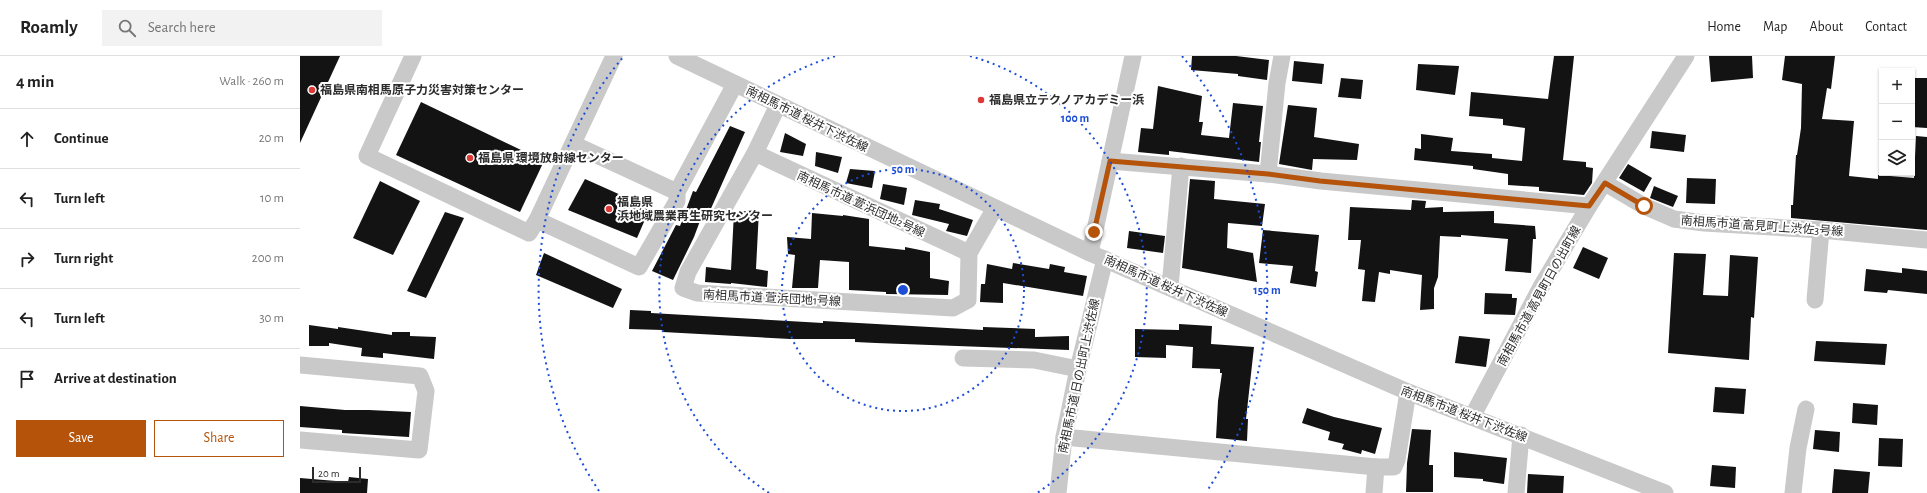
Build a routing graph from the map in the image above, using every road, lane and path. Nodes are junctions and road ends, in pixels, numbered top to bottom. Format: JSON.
{"nodes":[{"id":1,"x":413,"y":56,"type":"edge"},
{"id":2,"x":614,"y":56,"type":"edge"},
{"id":3,"x":677,"y":56,"type":"edge"},
{"id":4,"x":1133,"y":56,"type":"edge"},
{"id":5,"x":1282,"y":56,"type":"edge"},
{"id":6,"x":1686,"y":56,"type":"edge"},
{"id":7,"x":735,"y":84,"type":"junction"},
{"id":8,"x":778,"y":105,"type":"junction"},
{"id":9,"x":573,"y":144,"type":"junction"},
{"id":10,"x":754,"y":153,"type":"junction"},
{"id":11,"x":1110,"y":161,"type":"junction"},
{"id":12,"x":1181,"y":166,"type":"junction"},
{"id":13,"x":1268,"y":174,"type":"junction"},
{"id":14,"x":1605,"y":183,"type":"junction"},
{"id":15,"x":677,"y":192,"type":"junction"},
{"id":16,"x":1589,"y":206,"type":"junction"},
{"id":17,"x":995,"y":208,"type":"junction"},
{"id":18,"x":537,"y":220,"type":"junction"},
{"id":19,"x":1821,"y":230,"type":"junction"},
{"id":20,"x":1927,"y":240,"type":"edge"},
{"id":21,"x":969,"y":253,"type":"junction"},
{"id":22,"x":1097,"y":256,"type":"junction"},
{"id":23,"x":1170,"y":288,"type":"junction"},
{"id":24,"x":1815,"y":300,"type":"dead end"},
{"id":25,"x":963,"y":358,"type":"dead end"},
{"id":26,"x":300,"y":365,"type":"edge"},
{"id":27,"x":1078,"y":369,"type":"junction"},
{"id":28,"x":1408,"y":392,"type":"junction"},
{"id":29,"x":1806,"y":409,"type":"dead end"},
{"id":30,"x":1472,"y":416,"type":"junction"},
{"id":31,"x":1521,"y":436,"type":"junction"},
{"id":32,"x":1064,"y":437,"type":"junction"},
{"id":33,"x":300,"y":440,"type":"edge"},
{"id":34,"x":1376,"y":467,"type":"junction"},
{"id":35,"x":1058,"y":493,"type":"edge"},
{"id":36,"x":1374,"y":493,"type":"edge"},
{"id":37,"x":1516,"y":493,"type":"edge"},
{"id":38,"x":1665,"y":493,"type":"edge"},
{"id":39,"x":1793,"y":493,"type":"edge"}],
"edges":[{"from":1,"to":18,"type":"street"},
{"from":2,"to":9,"type":"street"},
{"from":3,"to":7,"type":"street","name":"南相馬市道 桜井下渋佐線"},
{"from":4,"to":11,"type":"street","name":"南相馬市道 日の出町上渋佐線"},
{"from":5,"to":13,"type":"street"},
{"from":6,"to":14,"type":"street","name":"南相馬市道 高見町日の出町線"},
{"from":7,"to":8,"type":"street","name":"南相馬市道 桜井下渋佐線"},
{"from":7,"to":15,"type":"street"},
{"from":8,"to":10,"type":"street","name":"南相馬市道 萱浜団地1号線"},
{"from":8,"to":17,"type":"street","name":"南相馬市道 桜井下渋佐線"},
{"from":9,"to":15,"type":"street"},
{"from":9,"to":18,"type":"street"},
{"from":10,"to":21,"type":"street","name":"南相馬市道 萱浜団地2号線"},
{"from":10,"to":21,"type":"street","name":"南相馬市道 萱浜団地1号線"},
{"from":11,"to":12,"type":"street"},
{"from":11,"to":22,"type":"street","name":"南相馬市道 日の出町上渋佐線"},
{"from":12,"to":13,"type":"street"},
{"from":12,"to":23,"type":"street"},
{"from":13,"to":16,"type":"street"},
{"from":14,"to":16,"type":"street","name":"南相馬市道 高見町日の出町線"},
{"from":14,"to":19,"type":"street","name":"南相馬市道 高見町上渋佐3号線"},
{"from":15,"to":18,"type":"street"},
{"from":16,"to":30,"type":"street","name":"南相馬市道 高見町日の出町線"},
{"from":17,"to":21,"type":"street","name":"南相馬市道 萱浜団地1号線"},
{"from":17,"to":22,"type":"street","name":"南相馬市道 桜井下渋佐線"},
{"from":19,"to":20,"type":"street","name":"南相馬市道 高見町上渋佐3号線"},
{"from":19,"to":24,"type":"street"},
{"from":22,"to":23,"type":"street","name":"南相馬市道 桜井下渋佐線"},
{"from":22,"to":27,"type":"street","name":"南相馬市道 日の出町上渋佐線"},
{"from":23,"to":28,"type":"street","name":"南相馬市道 桜井下渋佐線"},
{"from":25,"to":27,"type":"street"},
{"from":26,"to":33,"type":"street"},
{"from":27,"to":32,"type":"street","name":"南相馬市道 日の出町上渋佐線"},
{"from":28,"to":30,"type":"street","name":"南相馬市道 桜井下渋佐線"},
{"from":28,"to":34,"type":"street"},
{"from":29,"to":39,"type":"street"},
{"from":30,"to":31,"type":"street","name":"南相馬市道 桜井下渋佐線"},
{"from":31,"to":37,"type":"street"},
{"from":31,"to":38,"type":"street","name":"南相馬市道 桜井下渋佐線"},
{"from":32,"to":34,"type":"street"},
{"from":32,"to":35,"type":"street","name":"南相馬市道 日の出町上渋佐線"},
{"from":34,"to":36,"type":"street"}]}
